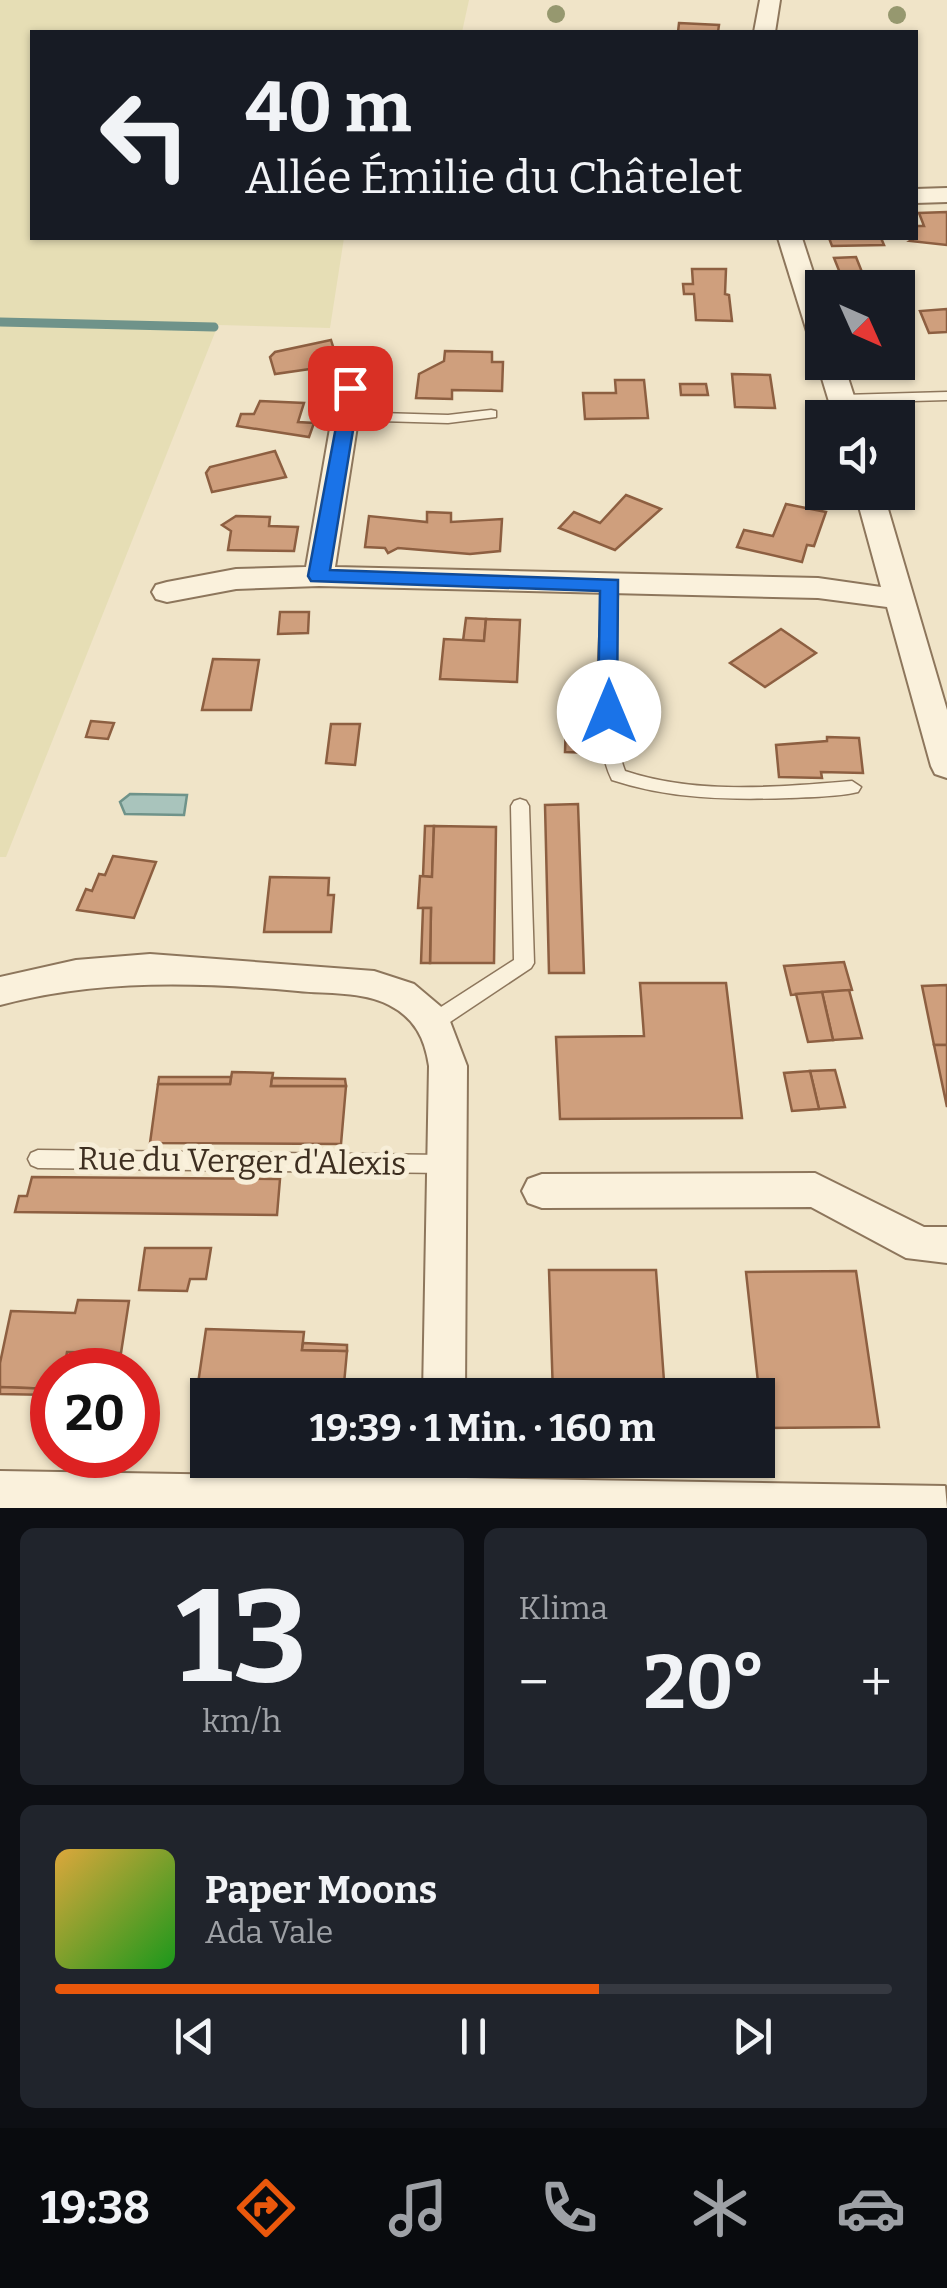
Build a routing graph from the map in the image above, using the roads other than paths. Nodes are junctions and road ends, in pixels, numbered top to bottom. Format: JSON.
{"nodes":[{"id":1,"x":770,"y":0,"type":"edge"},
{"id":2,"x":765,"y":30,"type":"edge"},
{"id":3,"x":947,"y":195,"type":"edge"},
{"id":4,"x":918,"y":196,"type":"edge"},
{"id":5,"x":791,"y":240,"type":"edge"},
{"id":6,"x":805,"y":285,"type":"edge"},
{"id":7,"x":947,"y":396,"type":"edge"},
{"id":8,"x":913,"y":400,"type":"edge"},
{"id":9,"x":348,"y":402,"type":"joint"},
{"id":10,"x":491,"y":414,"type":"dead end"},
{"id":11,"x":874,"y":510,"type":"edge"},
{"id":12,"x":318,"y":576,"type":"junction"},
{"id":13,"x":610,"y":584,"type":"junction"},
{"id":14,"x":167,"y":592,"type":"dead end"},
{"id":15,"x":899,"y":599,"type":"junction"},
{"id":16,"x":937,"y":696,"type":"edge"},
{"id":17,"x":947,"y":766,"type":"edge"},
{"id":18,"x":852,"y":787,"type":"dead end"},
{"id":19,"x":520,"y":806,"type":"dead end"},
{"id":20,"x":0,"y":991,"type":"edge"},
{"id":21,"x":434,"y":1022,"type":"junction"},
{"id":22,"x":38,"y":1159,"type":"dead end"},
{"id":23,"x":446,"y":1164,"type":"junction"},
{"id":24,"x":542,"y":1191,"type":"dead end"},
{"id":25,"x":947,"y":1245,"type":"edge"},
{"id":26,"x":444,"y":1378,"type":"edge"},
{"id":27,"x":444,"y":1480,"type":"edge"},
{"id":28,"x":0,"y":1492,"type":"edge"},
{"id":29,"x":570,"y":1506,"type":"edge"},
{"id":30,"x":680,"y":1506,"type":"edge"},
{"id":31,"x":945,"y":1508,"type":"edge"}],
"edges":[{"from":1,"to":2,"type":"street"},
{"from":3,"to":4,"type":"street"},
{"from":5,"to":6,"type":"street"},
{"from":7,"to":8,"type":"lane"},
{"from":9,"to":10,"type":"lane"},
{"from":9,"to":12,"type":"street"},
{"from":11,"to":15,"type":"street"},
{"from":12,"to":13,"type":"street"},
{"from":12,"to":14,"type":"street"},
{"from":13,"to":15,"type":"street"},
{"from":13,"to":18,"type":"lane"},
{"from":15,"to":16,"type":"street"},
{"from":16,"to":17,"type":"street"},
{"from":19,"to":21,"type":"lane"},
{"from":20,"to":21,"type":"street"},
{"from":21,"to":23,"type":"street","name":"Rue du Verger d'Alexis"},
{"from":22,"to":23,"type":"lane","name":"Rue du Verger d'Alexis"},
{"from":23,"to":26,"type":"street","name":"Rue du Verger d'Alexis"},
{"from":24,"to":25,"type":"street"},
{"from":27,"to":28,"type":"street"},
{"from":27,"to":29,"type":"street"},
{"from":29,"to":30,"type":"street"},
{"from":30,"to":31,"type":"street"}]}
